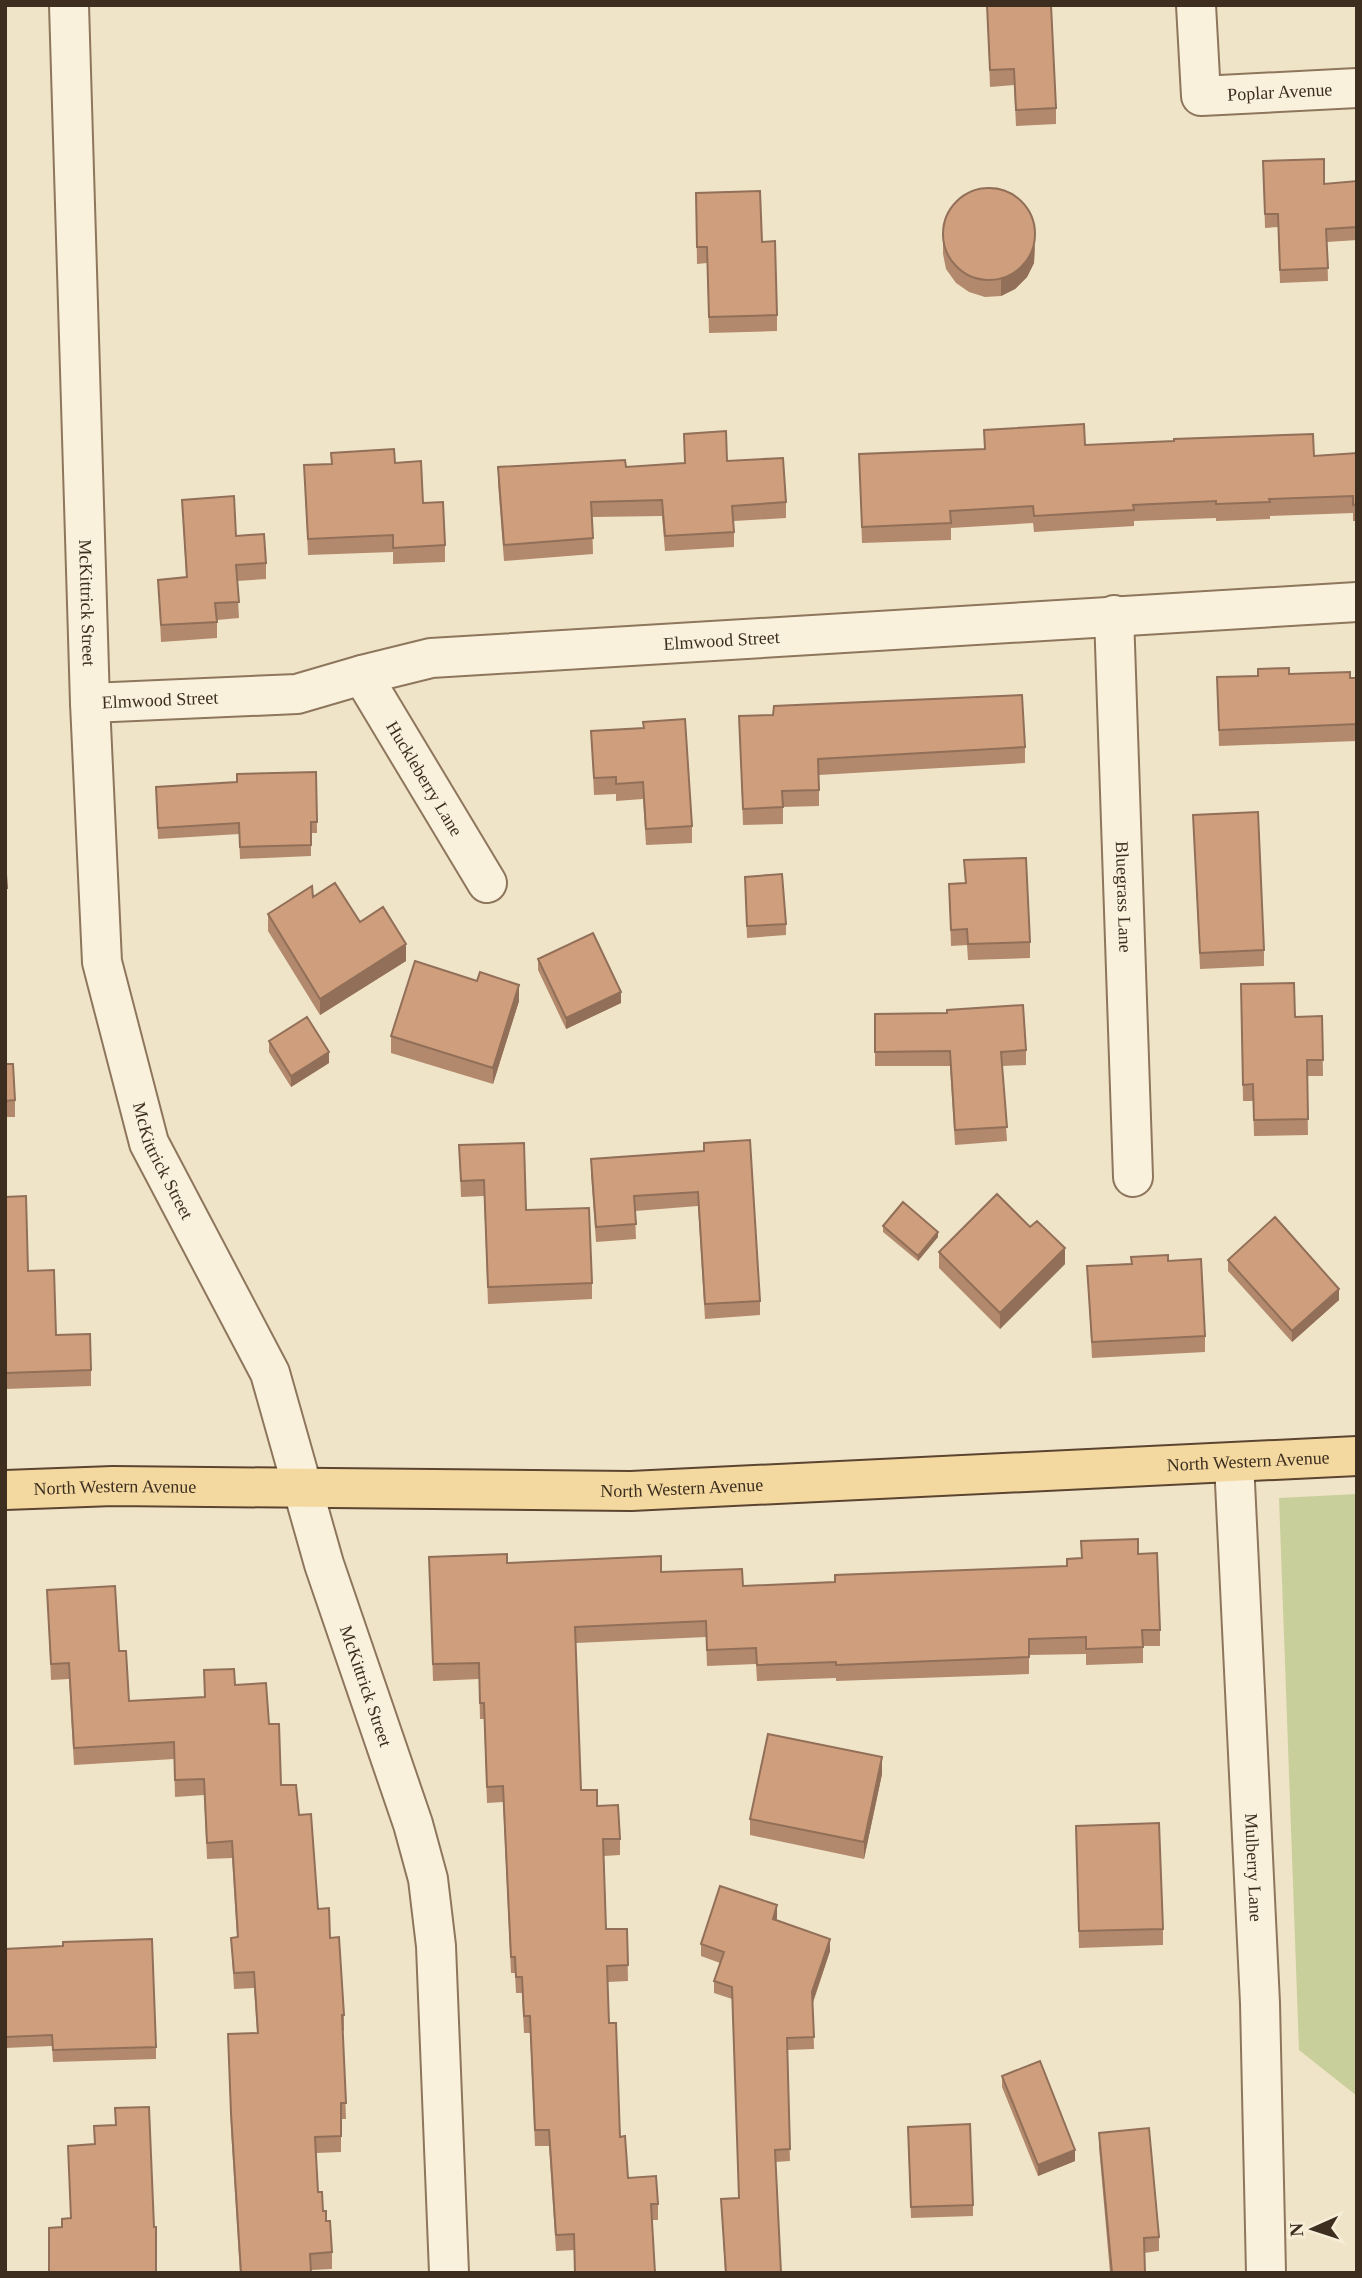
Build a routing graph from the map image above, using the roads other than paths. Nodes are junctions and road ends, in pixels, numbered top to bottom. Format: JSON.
{"nodes":[{"id":1,"x":69,"y":5,"type":"edge"},
{"id":2,"x":1196,"y":5,"type":"edge"},
{"id":3,"x":1357,"y":88,"type":"edge"},
{"id":4,"x":1357,"y":602,"type":"edge"},
{"id":5,"x":1114,"y":615,"type":"junction"},
{"id":6,"x":362,"y":675,"type":"junction"},
{"id":7,"x":90,"y":703,"type":"junction"},
{"id":8,"x":487,"y":883,"type":"dead end"},
{"id":9,"x":1133,"y":1177,"type":"dead end"},
{"id":10,"x":1357,"y":1456,"type":"edge"},
{"id":11,"x":1234,"y":1462,"type":"junction"},
{"id":12,"x":302,"y":1487,"type":"junction"},
{"id":13,"x":5,"y":1490,"type":"edge"},
{"id":14,"x":449,"y":2273,"type":"edge"},
{"id":15,"x":1266,"y":2273,"type":"edge"}],
"edges":[{"from":1,"to":7,"type":"street","name":"McKittrick Street"},
{"from":2,"to":3,"type":"street","name":"Poplar Avenue"},
{"from":4,"to":5,"type":"street","name":"Elmwood Street"},
{"from":5,"to":6,"type":"street","name":"Elmwood Street"},
{"from":5,"to":9,"type":"street","name":"Bluegrass Lane"},
{"from":6,"to":7,"type":"street","name":"Elmwood Street"},
{"from":6,"to":8,"type":"street","name":"Huckleberry Lane"},
{"from":7,"to":12,"type":"street","name":"McKittrick Street"},
{"from":10,"to":11,"type":"main road","name":"North Western Avenue"},
{"from":11,"to":12,"type":"main road","name":"North Western Avenue"},
{"from":11,"to":15,"type":"street","name":"Mulberry Lane"},
{"from":12,"to":13,"type":"main road","name":"North Western Avenue"},
{"from":12,"to":14,"type":"street","name":"McKittrick Street"}]}
